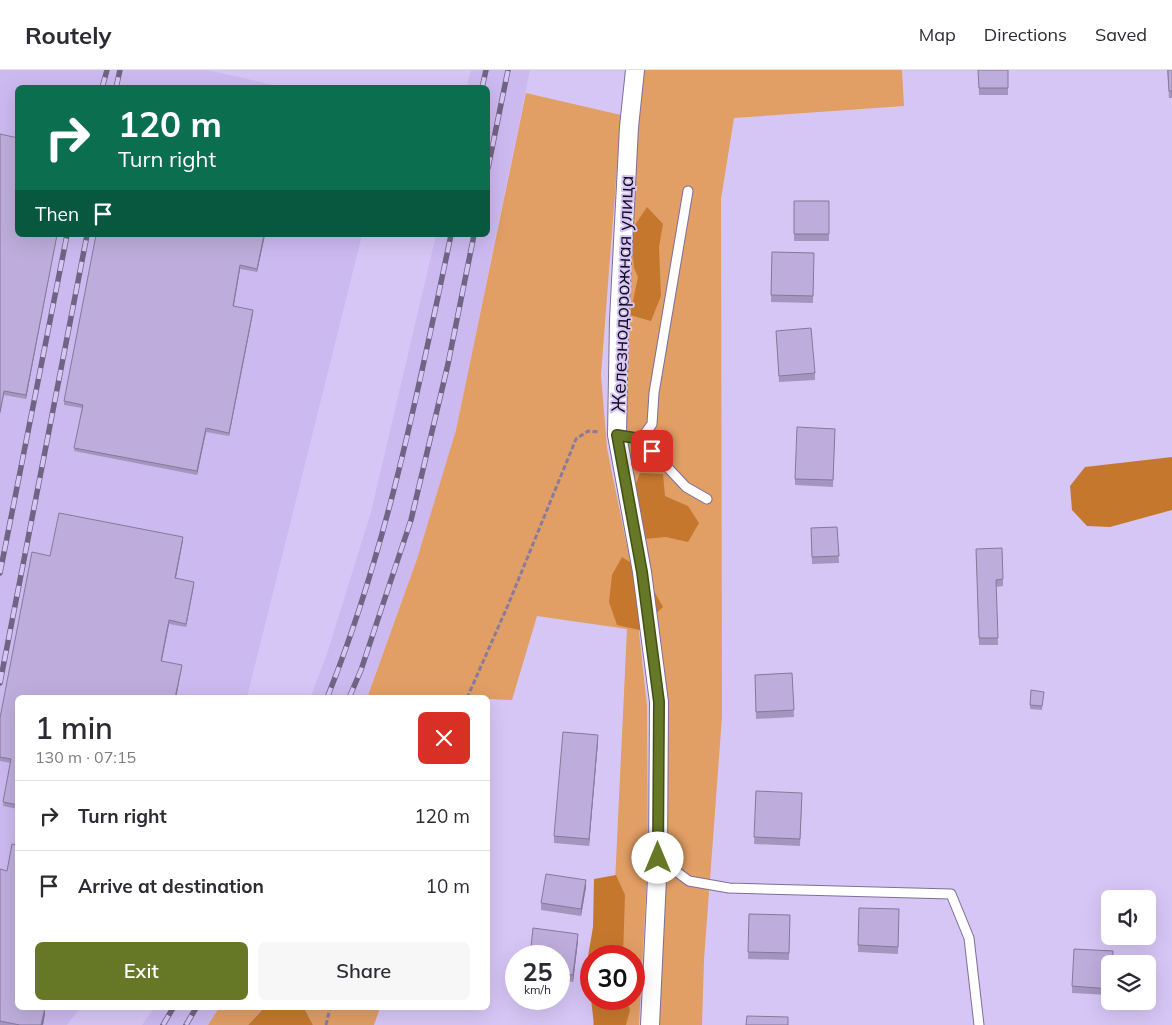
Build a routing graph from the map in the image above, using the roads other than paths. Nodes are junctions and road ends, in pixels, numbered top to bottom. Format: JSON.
{"nodes":[{"id":1,"x":635,"y":70,"type":"edge"},
{"id":2,"x":688,"y":191,"type":"dead end"},
{"id":3,"x":617,"y":435,"type":"junction"},
{"id":4,"x":641,"y":439,"type":"junction"},
{"id":5,"x":707,"y":499,"type":"dead end"},
{"id":6,"x":658,"y":858,"type":"junction"},
{"id":7,"x":650,"y":1025,"type":"edge"},
{"id":8,"x":979,"y":1025,"type":"edge"}],
"edges":[{"from":1,"to":3,"type":"street","name":"Железнодорожная улица"},
{"from":2,"to":4,"type":"lane"},
{"from":3,"to":4,"type":"lane"},
{"from":3,"to":6,"type":"street","name":"Железнодорожная улица"},
{"from":4,"to":5,"type":"lane"},
{"from":6,"to":7,"type":"street","name":"Железнодорожная улица"},
{"from":6,"to":8,"type":"lane"}]}
